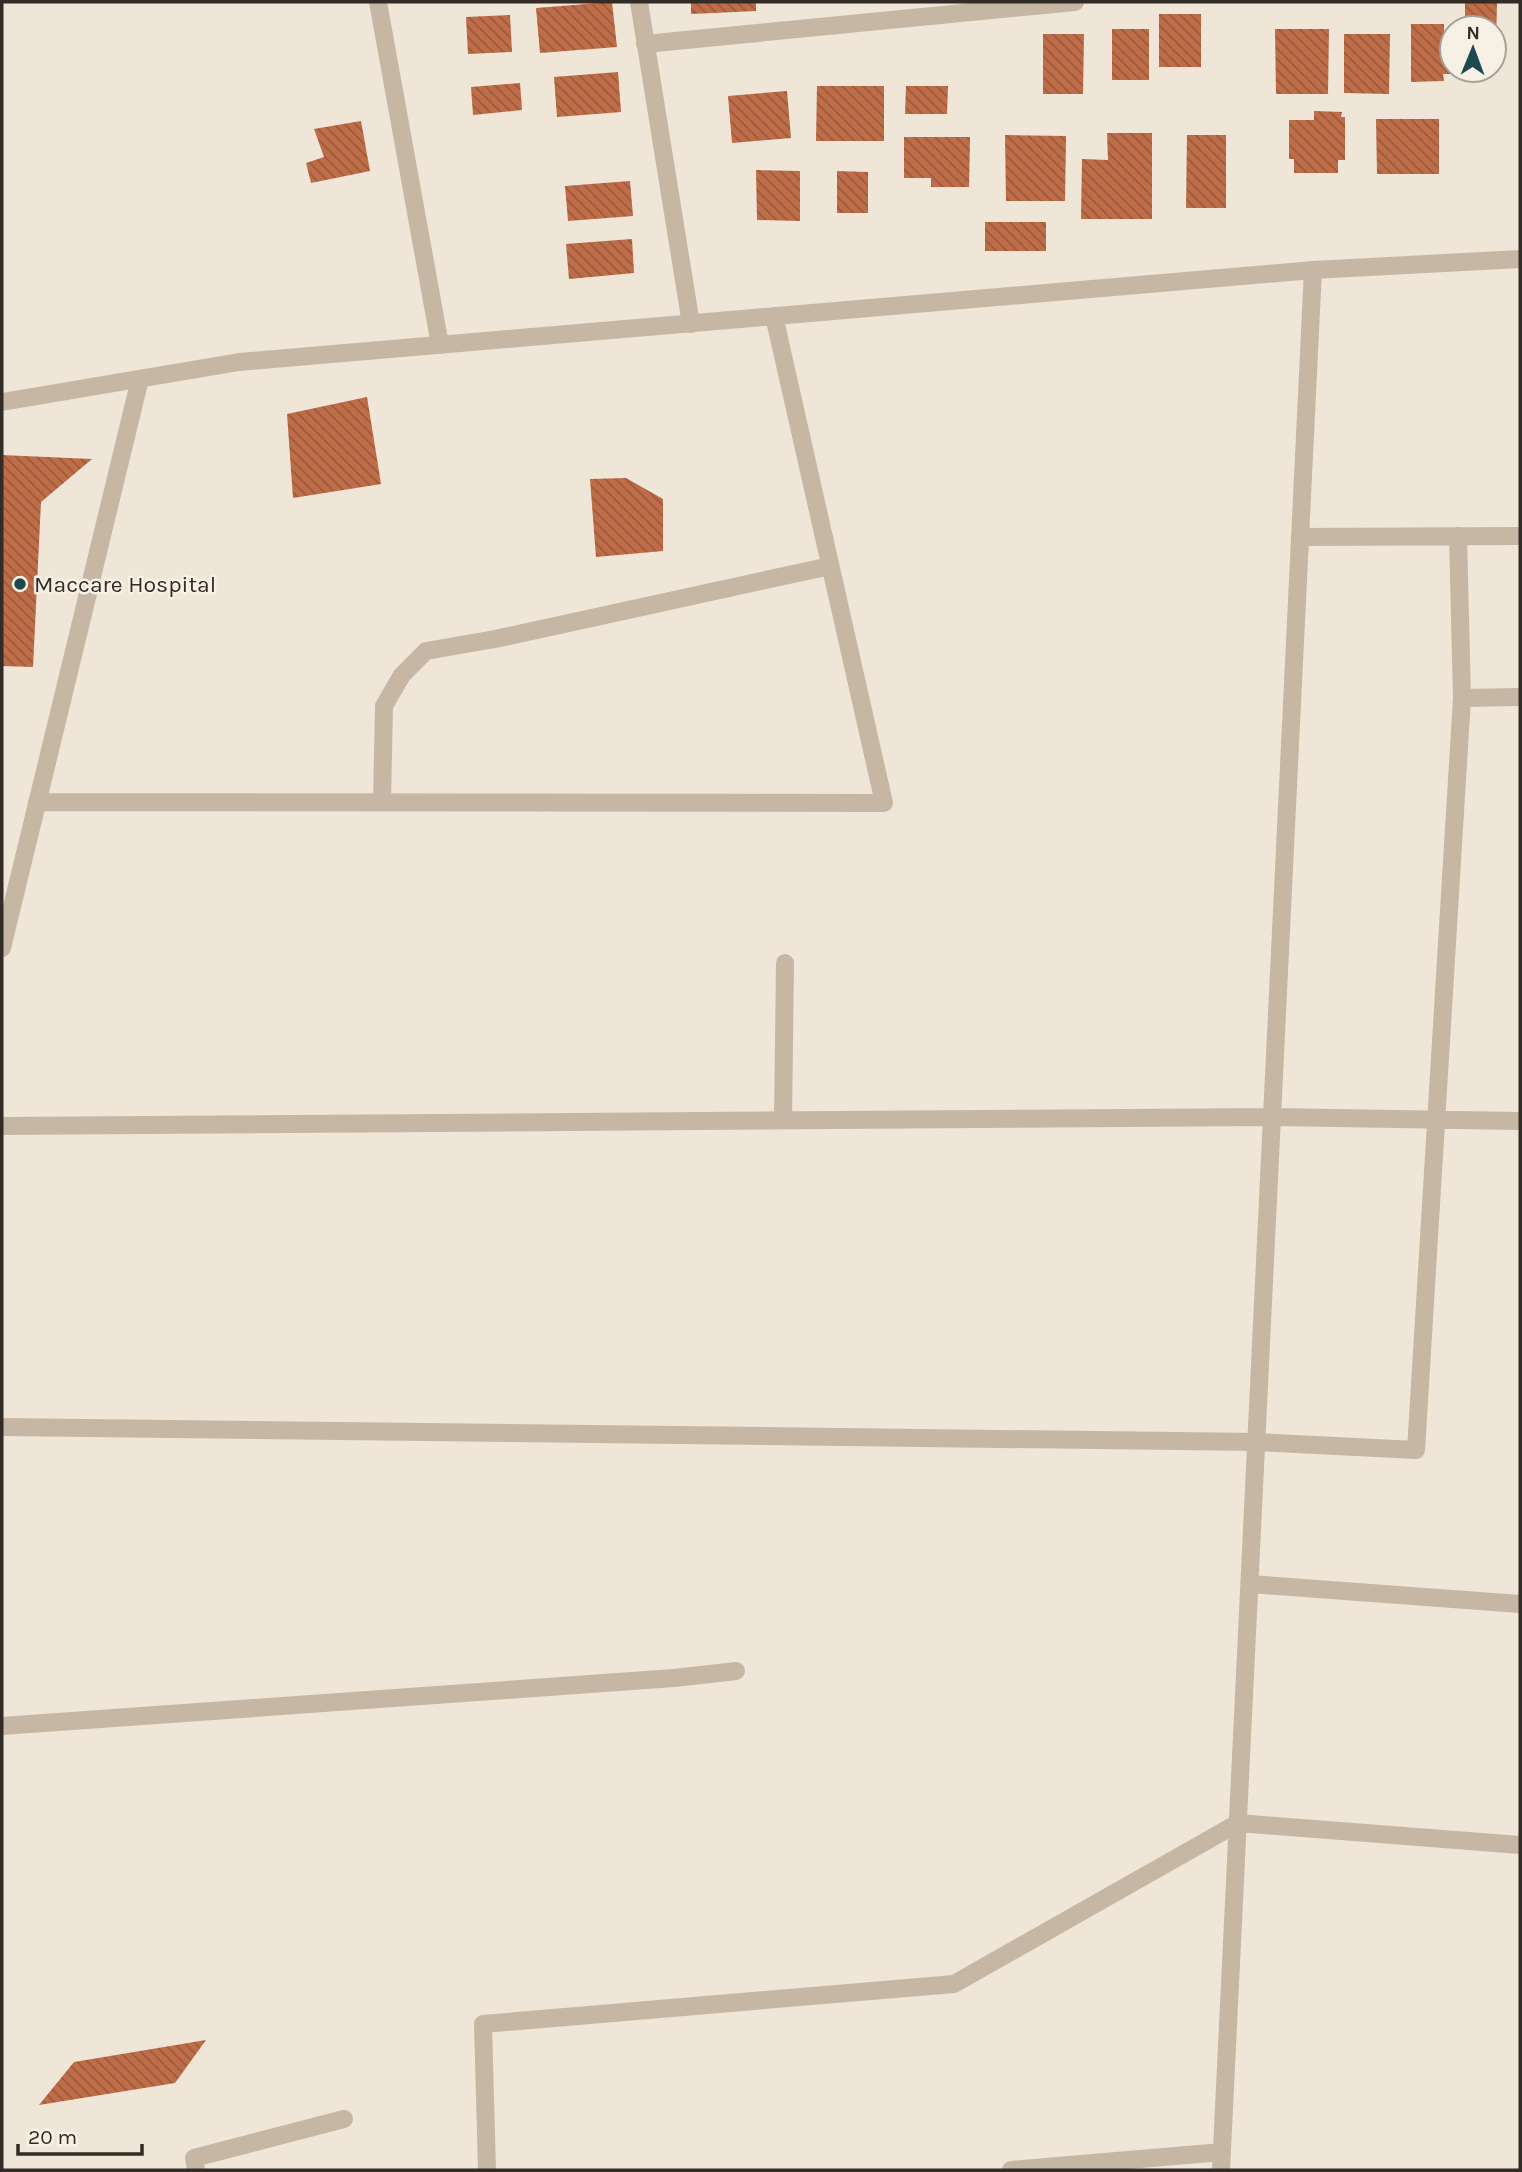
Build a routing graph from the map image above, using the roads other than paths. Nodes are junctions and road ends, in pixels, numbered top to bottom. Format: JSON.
{"nodes":[{"id":1,"x":378,"y":2,"type":"edge"},
{"id":2,"x":639,"y":2,"type":"edge"},
{"id":3,"x":881,"y":2,"type":"edge"},
{"id":4,"x":1075,"y":2,"type":"edge"},
{"id":5,"x":884,"y":20,"type":"junction"},
{"id":6,"x":645,"y":44,"type":"junction"},
{"id":7,"x":1520,"y":259,"type":"edge"},
{"id":8,"x":1313,"y":270,"type":"junction"},
{"id":9,"x":774,"y":316,"type":"junction"},
{"id":10,"x":691,"y":324,"type":"junction"},
{"id":11,"x":440,"y":345,"type":"junction"},
{"id":12,"x":140,"y":379,"type":"junction"},
{"id":13,"x":2,"y":402,"type":"edge"},
{"id":14,"x":1458,"y":536,"type":"junction"},
{"id":15,"x":1520,"y":536,"type":"edge"},
{"id":16,"x":1300,"y":537,"type":"junction"},
{"id":17,"x":830,"y":566,"type":"junction"},
{"id":18,"x":1520,"y":697,"type":"edge"},
{"id":19,"x":1462,"y":698,"type":"junction"},
{"id":20,"x":37,"y":802,"type":"junction"},
{"id":21,"x":382,"y":802,"type":"junction"},
{"id":22,"x":2,"y":948,"type":"edge"},
{"id":23,"x":785,"y":963,"type":"dead end"},
{"id":24,"x":1272,"y":1117,"type":"junction"},
{"id":25,"x":1437,"y":1119,"type":"junction"},
{"id":26,"x":783,"y":1120,"type":"junction"},
{"id":27,"x":1520,"y":1121,"type":"edge"},
{"id":28,"x":2,"y":1126,"type":"edge"},
{"id":29,"x":2,"y":1427,"type":"edge"},
{"id":30,"x":1257,"y":1442,"type":"junction"},
{"id":31,"x":1250,"y":1584,"type":"junction"},
{"id":32,"x":1520,"y":1604,"type":"edge"},
{"id":33,"x":736,"y":1671,"type":"dead end"},
{"id":34,"x":2,"y":1726,"type":"edge"},
{"id":35,"x":1238,"y":1823,"type":"junction"},
{"id":36,"x":1520,"y":1846,"type":"edge"},
{"id":37,"x":344,"y":2119,"type":"dead end"},
{"id":38,"x":1222,"y":2161,"type":"edge"},
{"id":39,"x":195,"y":2170,"type":"edge"},
{"id":40,"x":487,"y":2170,"type":"edge"},
{"id":41,"x":1011,"y":2170,"type":"edge"}],
"edges":[{"from":1,"to":11,"type":"street"},
{"from":2,"to":6,"type":"street"},
{"from":3,"to":5,"type":"street"},
{"from":4,"to":5,"type":"street"},
{"from":5,"to":6,"type":"street"},
{"from":6,"to":10,"type":"street"},
{"from":7,"to":8,"type":"street"},
{"from":8,"to":9,"type":"street"},
{"from":8,"to":16,"type":"street"},
{"from":9,"to":10,"type":"street"},
{"from":9,"to":17,"type":"street"},
{"from":10,"to":11,"type":"street"},
{"from":11,"to":12,"type":"street"},
{"from":12,"to":13,"type":"street"},
{"from":12,"to":20,"type":"street"},
{"from":14,"to":15,"type":"street"},
{"from":14,"to":16,"type":"street"},
{"from":14,"to":19,"type":"street"},
{"from":16,"to":24,"type":"street"},
{"from":17,"to":21,"type":"street"},
{"from":17,"to":21,"type":"street"},
{"from":18,"to":19,"type":"street"},
{"from":19,"to":25,"type":"street"},
{"from":20,"to":21,"type":"street"},
{"from":20,"to":22,"type":"street"},
{"from":23,"to":26,"type":"street"},
{"from":24,"to":25,"type":"street"},
{"from":24,"to":26,"type":"street"},
{"from":24,"to":30,"type":"street"},
{"from":25,"to":27,"type":"street"},
{"from":25,"to":30,"type":"street"},
{"from":26,"to":28,"type":"street"},
{"from":29,"to":30,"type":"street"},
{"from":30,"to":31,"type":"street"},
{"from":31,"to":32,"type":"street"},
{"from":31,"to":35,"type":"street"},
{"from":33,"to":34,"type":"street"},
{"from":35,"to":36,"type":"street"},
{"from":35,"to":38,"type":"street"},
{"from":35,"to":40,"type":"street"},
{"from":37,"to":39,"type":"street"},
{"from":38,"to":41,"type":"street"}]}
